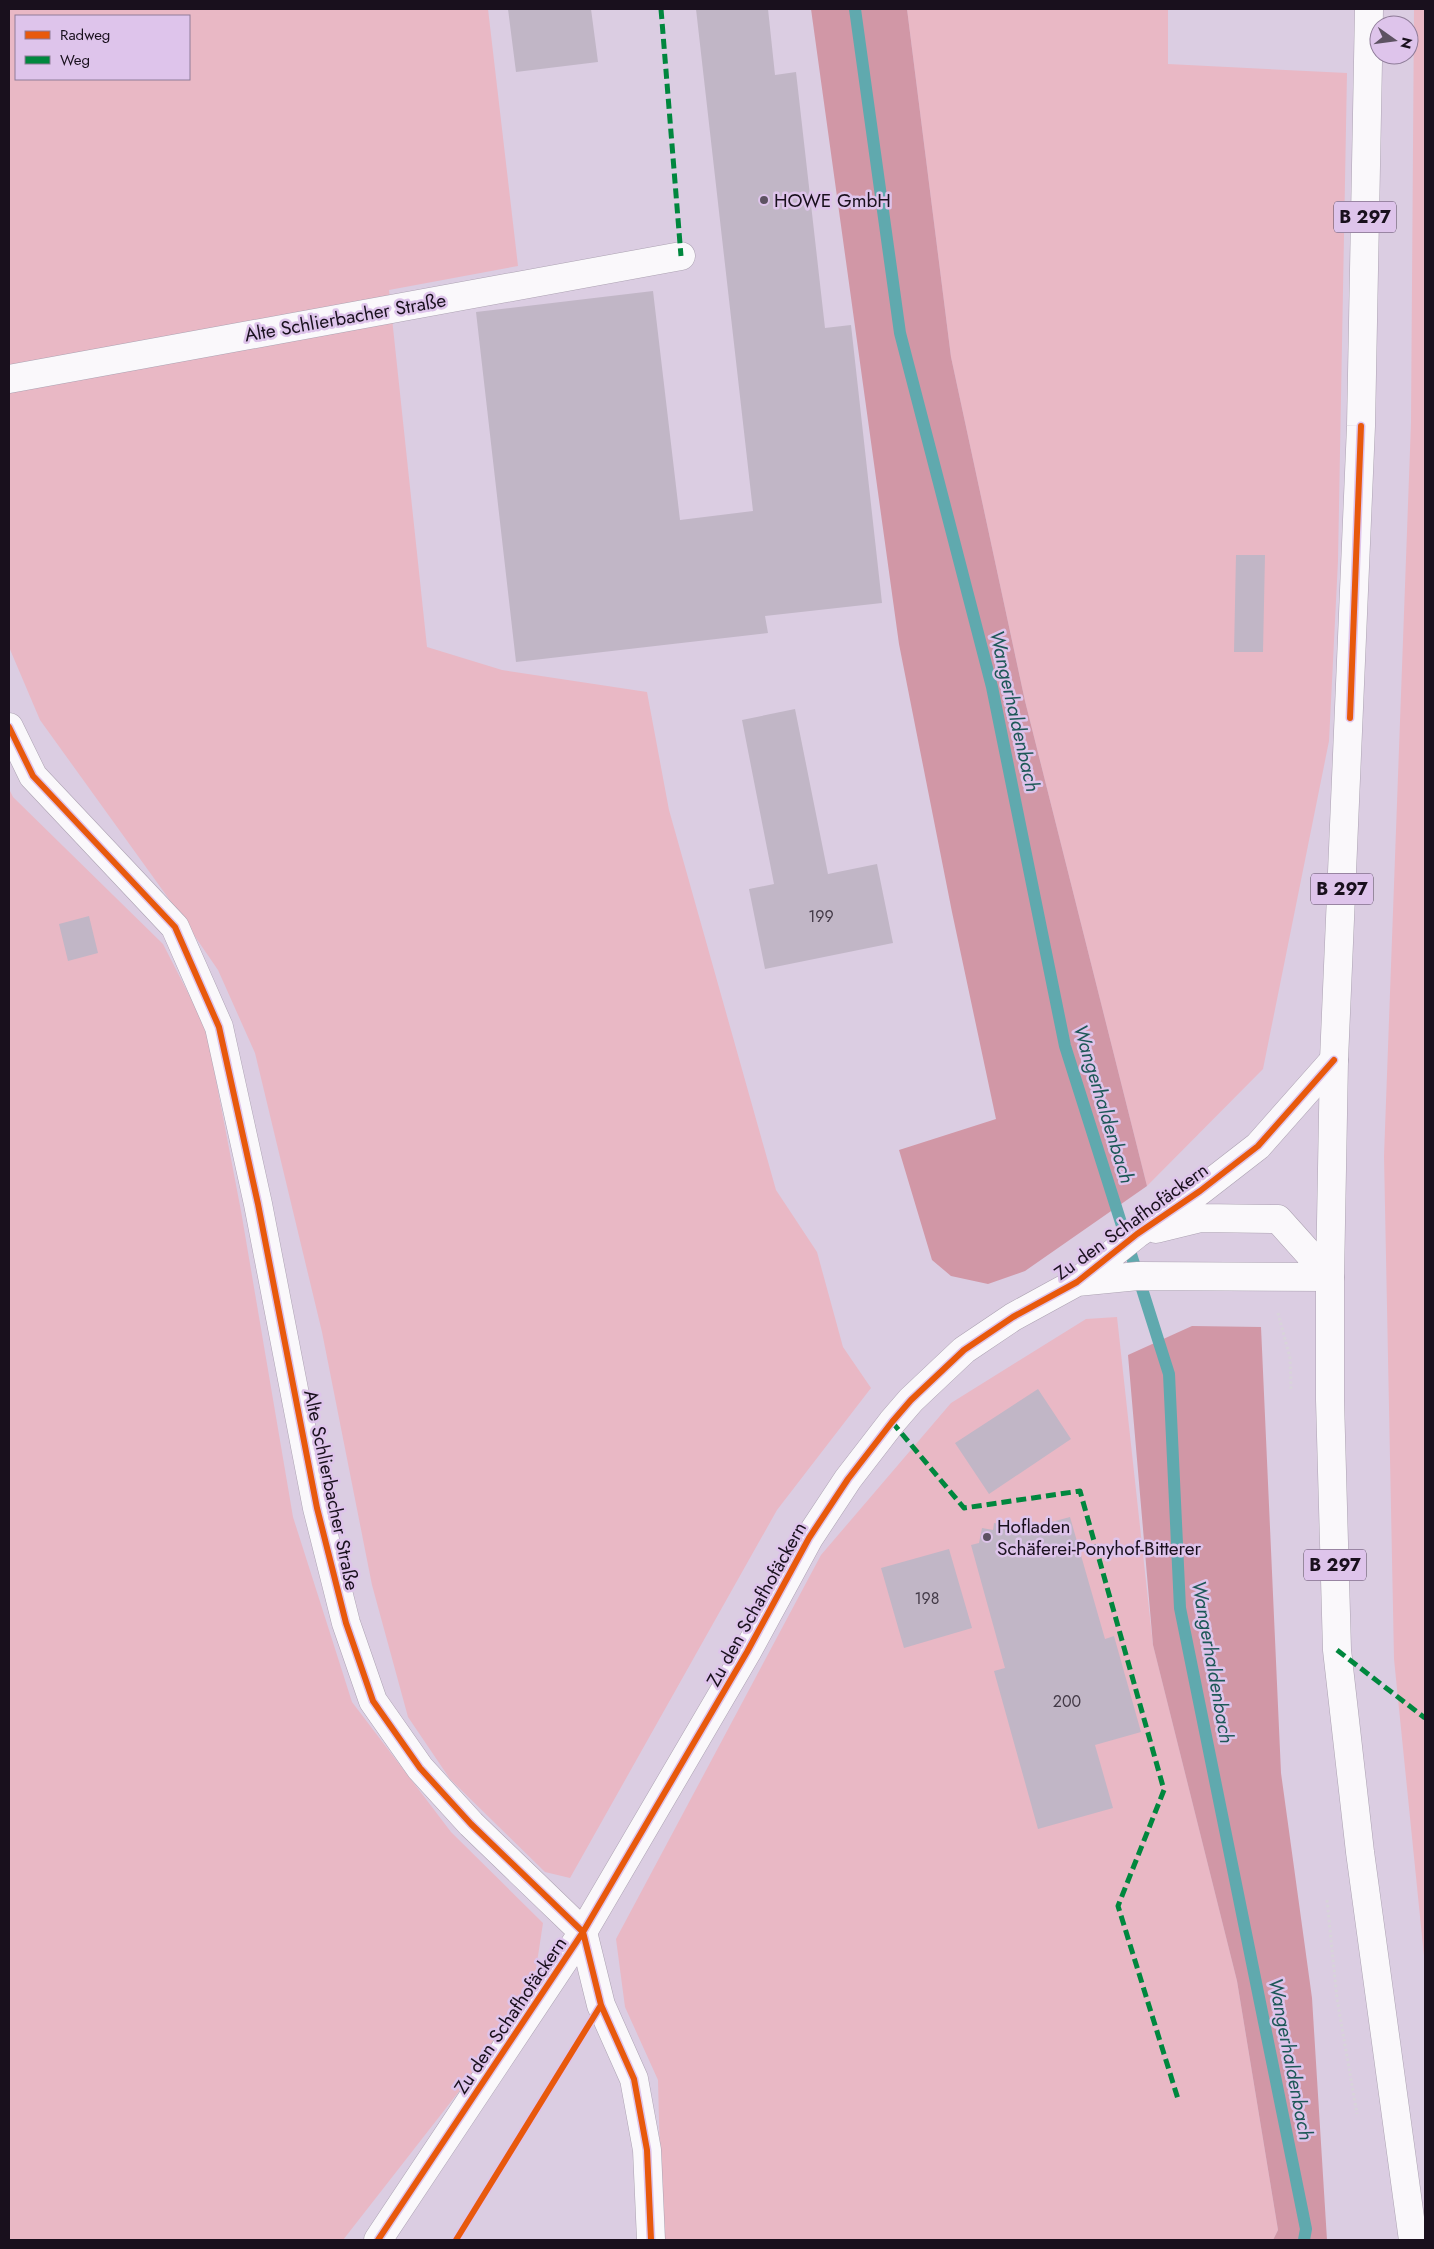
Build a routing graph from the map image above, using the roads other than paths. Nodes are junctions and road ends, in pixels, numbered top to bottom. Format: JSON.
{"nodes":[{"id":1,"x":1369,"y":9,"type":"edge"},
{"id":2,"x":681,"y":256,"type":"dead end"},
{"id":3,"x":9,"y":378,"type":"edge"},
{"id":4,"x":9,"y":727,"type":"edge"},
{"id":5,"x":1334,"y":1060,"type":"junction"},
{"id":6,"x":1137,"y":1234,"type":"junction"},
{"id":7,"x":1330,"y":1277,"type":"junction"},
{"id":8,"x":1077,"y":1282,"type":"junction"},
{"id":9,"x":583,"y":1932,"type":"junction"},
{"id":10,"x":378,"y":2240,"type":"edge"},
{"id":11,"x":651,"y":2240,"type":"edge"},
{"id":12,"x":1413,"y":2240,"type":"edge"}],
"edges":[{"from":1,"to":5,"type":"street","number":"B 297"},
{"from":2,"to":3,"type":"street","name":"Alte Schlierbacher Straße"},
{"from":4,"to":9,"type":"street","name":"Alte Schlierbacher Straße"},
{"from":5,"to":6,"type":"street","name":"Zu den Schafhofäckern"},
{"from":5,"to":7,"type":"street","number":"B 297"},
{"from":6,"to":7,"type":"street","name":"Zu den Schafhofäckern"},
{"from":6,"to":8,"type":"street","name":"Zu den Schafhofäckern"},
{"from":7,"to":8,"type":"street","name":"Zu den Schafhofäckern"},
{"from":7,"to":12,"type":"street","number":"B 297"},
{"from":8,"to":9,"type":"street","name":"Zu den Schafhofäckern"},
{"from":9,"to":10,"type":"street","name":"Zu den Schafhofäckern"},
{"from":9,"to":11,"type":"street"}]}
